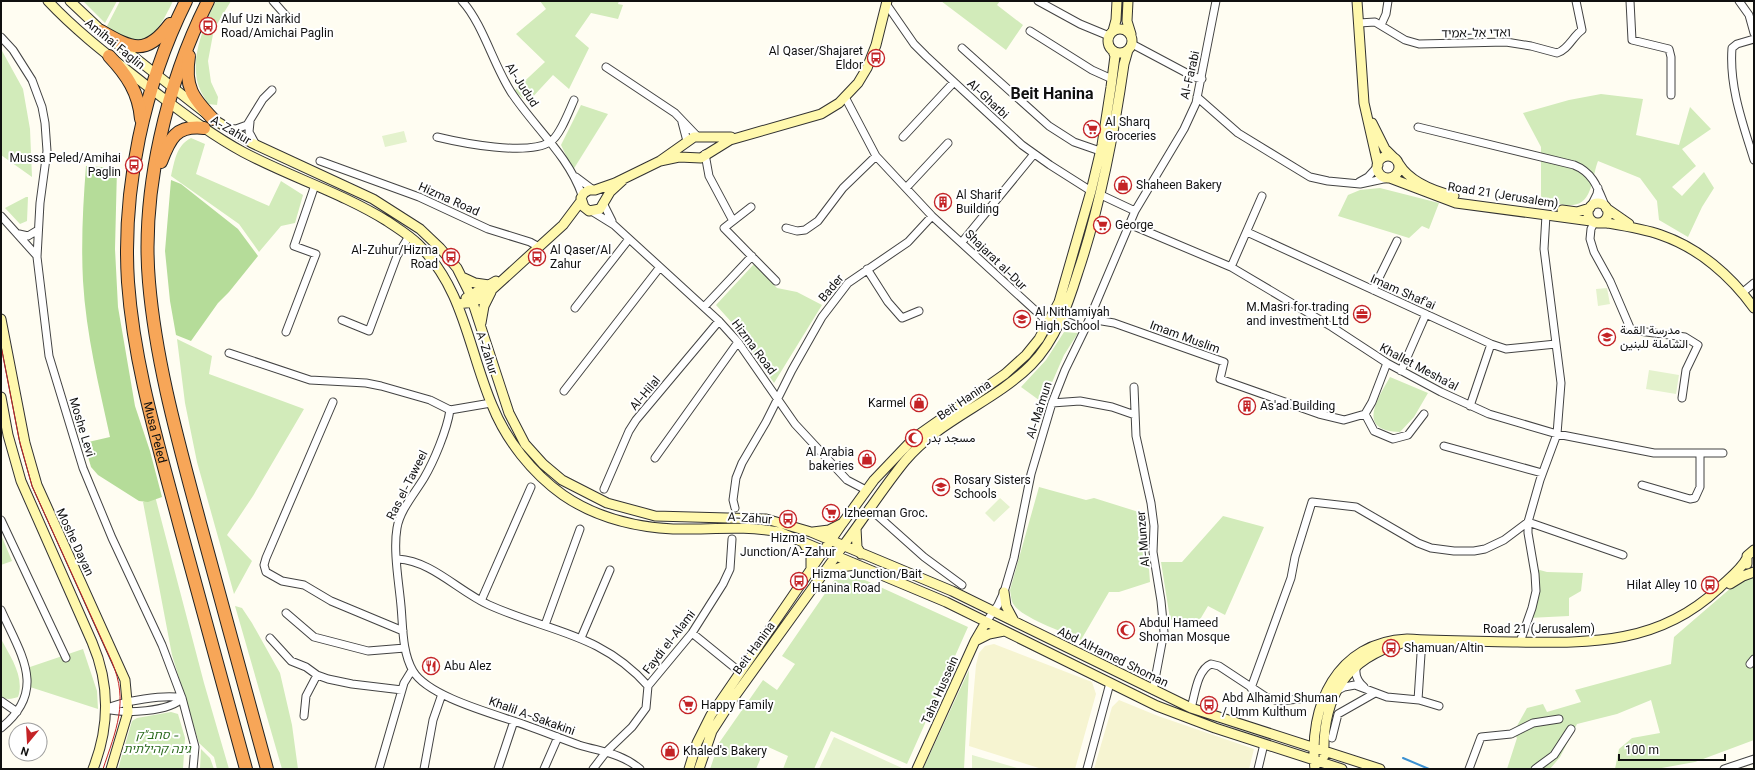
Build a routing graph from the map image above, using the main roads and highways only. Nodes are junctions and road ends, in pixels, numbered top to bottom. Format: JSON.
{"nodes":[{"id":1,"x":48,"y":1,"type":"edge"},
{"id":2,"x":70,"y":1,"type":"edge"},
{"id":3,"x":208,"y":1,"type":"edge"},
{"id":4,"x":1117,"y":1,"type":"edge"},
{"id":5,"x":1128,"y":1,"type":"edge"},
{"id":6,"x":1357,"y":1,"type":"edge"},
{"id":7,"x":887,"y":3,"type":"edge"},
{"id":8,"x":184,"y":4,"type":"edge"},
{"id":9,"x":101,"y":31,"type":"junction"},
{"id":10,"x":1111,"y":33,"type":"junction"},
{"id":11,"x":193,"y":35,"type":"junction"},
{"id":12,"x":1130,"y":43,"type":"junction"},
{"id":13,"x":1113,"y":51,"type":"junction"},
{"id":14,"x":109,"y":56,"type":"junction"},
{"id":15,"x":155,"y":73,"type":"junction"},
{"id":16,"x":173,"y":86,"type":"junction"},
{"id":17,"x":151,"y":88,"type":"junction"},
{"id":18,"x":1363,"y":96,"type":"junction"},
{"id":19,"x":169,"y":102,"type":"junction"},
{"id":20,"x":213,"y":120,"type":"junction"},
{"id":21,"x":204,"y":128,"type":"junction"},
{"id":22,"x":140,"y":137,"type":"junction"},
{"id":23,"x":699,"y":137,"type":"junction"},
{"id":24,"x":740,"y":137,"type":"junction"},
{"id":25,"x":687,"y":142,"type":"junction"},
{"id":26,"x":705,"y":154,"type":"junction"},
{"id":27,"x":693,"y":158,"type":"junction"},
{"id":28,"x":660,"y":161,"type":"junction"},
{"id":29,"x":1396,"y":161,"type":"junction"},
{"id":30,"x":1377,"y":166,"type":"junction"},
{"id":31,"x":1389,"y":178,"type":"junction"},
{"id":32,"x":623,"y":180,"type":"junction"},
{"id":33,"x":152,"y":185,"type":"junction"},
{"id":34,"x":594,"y":190,"type":"junction"},
{"id":35,"x":582,"y":198,"type":"junction"},
{"id":36,"x":603,"y":202,"type":"junction"},
{"id":37,"x":1590,"y":207,"type":"junction"},
{"id":38,"x":1606,"y":208,"type":"junction"},
{"id":39,"x":591,"y":211,"type":"junction"},
{"id":40,"x":1595,"y":222,"type":"junction"},
{"id":41,"x":563,"y":225,"type":"junction"},
{"id":42,"x":1643,"y":230,"type":"junction"},
{"id":43,"x":461,"y":276,"type":"junction"},
{"id":44,"x":490,"y":288,"type":"junction"},
{"id":45,"x":472,"y":298,"type":"junction"},
{"id":46,"x":458,"y":304,"type":"junction"},
{"id":47,"x":1754,"y":308,"type":"edge"},
{"id":48,"x":1,"y":319,"type":"edge"},
{"id":49,"x":481,"y":325,"type":"junction"},
{"id":50,"x":1,"y":397,"type":"edge"},
{"id":51,"x":842,"y":524,"type":"junction"},
{"id":52,"x":856,"y":528,"type":"junction"},
{"id":53,"x":810,"y":532,"type":"junction"},
{"id":54,"x":831,"y":540,"type":"junction"},
{"id":55,"x":802,"y":541,"type":"junction"},
{"id":56,"x":844,"y":546,"type":"junction"},
{"id":57,"x":824,"y":550,"type":"junction"},
{"id":58,"x":1752,"y":552,"type":"edge"},
{"id":59,"x":861,"y":554,"type":"junction"},
{"id":60,"x":836,"y":556,"type":"junction"},
{"id":61,"x":855,"y":565,"type":"junction"},
{"id":62,"x":811,"y":569,"type":"junction"},
{"id":63,"x":1754,"y":572,"type":"edge"},
{"id":64,"x":821,"y":576,"type":"junction"},
{"id":65,"x":1004,"y":592,"type":"road end"},
{"id":66,"x":1711,"y":596,"type":"junction"},
{"id":67,"x":1014,"y":621,"type":"junction"},
{"id":68,"x":986,"y":622,"type":"junction"},
{"id":69,"x":1004,"y":631,"type":"junction"},
{"id":70,"x":1428,"y":640,"type":"junction"},
{"id":71,"x":975,"y":641,"type":"junction"},
{"id":72,"x":1318,"y":724,"type":"junction"},
{"id":73,"x":1298,"y":742,"type":"junction"},
{"id":74,"x":1314,"y":747,"type":"junction"},
{"id":75,"x":1324,"y":750,"type":"junction"},
{"id":76,"x":1315,"y":764,"type":"edge"},
{"id":77,"x":1325,"y":766,"type":"edge"},
{"id":78,"x":93,"y":769,"type":"edge"},
{"id":79,"x":111,"y":769,"type":"edge"},
{"id":80,"x":246,"y":769,"type":"edge"},
{"id":81,"x":267,"y":769,"type":"edge"},
{"id":82,"x":689,"y":769,"type":"edge"},
{"id":83,"x":699,"y":769,"type":"edge"},
{"id":84,"x":917,"y":769,"type":"edge"},
{"id":85,"x":1342,"y":769,"type":"edge"},
{"id":86,"x":1380,"y":769,"type":"edge"}],
"edges":[{"from":1,"to":14,"type":"main road","name":"Amihai Faglin"},
{"from":2,"to":9,"type":"main road","name":"Amihai Faglin"},
{"from":3,"to":11,"type":"highway"},
{"from":4,"to":10,"type":"main road"},
{"from":5,"to":12,"type":"main road","name":"Beit Hanina"},
{"from":6,"to":18,"type":"main road","name":"Road 21 (Jerusalem)"},
{"from":7,"to":24,"type":"main road"},
{"from":8,"to":9,"type":"highway"},
{"from":8,"to":15,"type":"highway","name":"Musa Peled"},
{"from":9,"to":15,"type":"main road","name":"Amihai Faglin"},
{"from":10,"to":12,"type":"main road"},
{"from":10,"to":13,"type":"main road"},
{"from":11,"to":16,"type":"highway","name":"Musa Peled"},
{"from":11,"to":20,"type":"highway"},
{"from":12,"to":13,"type":"main road"},
{"from":12,"to":52,"type":"main road","name":"Beit Hanina"},
{"from":13,"to":51,"type":"main road","name":"Beit Hanina"},
{"from":14,"to":17,"type":"main road","name":"Amihai Faglin"},
{"from":14,"to":22,"type":"highway"},
{"from":15,"to":16,"type":"main road","name":"Amihai Faglin"},
{"from":15,"to":17,"type":"highway","name":"Musa Peled"},
{"from":16,"to":19,"type":"highway","name":"Musa Peled"},
{"from":16,"to":20,"type":"main road","name":"A-Zahur"},
{"from":17,"to":19,"type":"main road","name":"A-Zahur"},
{"from":17,"to":22,"type":"highway","name":"Musa Peled"},
{"from":18,"to":29,"type":"main road","name":"Road 21 (Jerusalem)"},
{"from":18,"to":30,"type":"main road","name":"Road 21 (Jerusalem)"},
{"from":19,"to":21,"type":"main road","name":"A-Zahur"},
{"from":19,"to":33,"type":"highway","name":"Musa Peled"},
{"from":20,"to":43,"type":"main road","name":"A-Zahur"},
{"from":21,"to":33,"type":"highway"},
{"from":21,"to":46,"type":"main road","name":"A-Zahur"},
{"from":22,"to":80,"type":"highway","name":"Musa Peled"},
{"from":23,"to":24,"type":"main road"},
{"from":23,"to":25,"type":"main road"},
{"from":23,"to":26,"type":"main road"},
{"from":24,"to":26,"type":"main road"},
{"from":25,"to":27,"type":"main road"},
{"from":25,"to":28,"type":"main road"},
{"from":26,"to":27,"type":"main road"},
{"from":27,"to":28,"type":"main road"},
{"from":28,"to":32,"type":"main road"},
{"from":29,"to":30,"type":"main road"},
{"from":29,"to":31,"type":"main road"},
{"from":29,"to":37,"type":"main road","name":"Road 21 (Jerusalem)"},
{"from":30,"to":31,"type":"main road"},
{"from":31,"to":40,"type":"main road","name":"Road 21 (Jerusalem)"},
{"from":32,"to":34,"type":"main road"},
{"from":32,"to":36,"type":"main road"},
{"from":33,"to":81,"type":"highway","name":"Musa Peled"},
{"from":34,"to":35,"type":"main road"},
{"from":34,"to":36,"type":"main road"},
{"from":35,"to":39,"type":"main road"},
{"from":35,"to":41,"type":"main road"},
{"from":36,"to":39,"type":"main road"},
{"from":37,"to":38,"type":"main road"},
{"from":37,"to":40,"type":"main road"},
{"from":38,"to":40,"type":"main road"},
{"from":38,"to":42,"type":"main road","name":"Road 21 (Jerusalem)"},
{"from":39,"to":41,"type":"main road"},
{"from":40,"to":42,"type":"main road","name":"Road 21 (Jerusalem)"},
{"from":41,"to":44,"type":"main road"},
{"from":42,"to":47,"type":"main road","name":"Road 21 (Jerusalem)"},
{"from":43,"to":44,"type":"main road"},
{"from":43,"to":45,"type":"main road","name":"A-Zahur"},
{"from":44,"to":45,"type":"main road"},
{"from":44,"to":49,"type":"main road"},
{"from":45,"to":46,"type":"main road"},
{"from":45,"to":49,"type":"main road","name":"A-Zahur"},
{"from":46,"to":55,"type":"main road","name":"A-Zahur"},
{"from":48,"to":79,"type":"main road","name":"Moshe Dayan"},
{"from":49,"to":53,"type":"main road","name":"A-Zahur"},
{"from":50,"to":78,"type":"main road","name":"Moshe Dayan"},
{"from":51,"to":53,"type":"main road"},
{"from":51,"to":54,"type":"main road","name":"Beit Hanina"},
{"from":52,"to":56,"type":"main road","name":"Beit Hanina"},
{"from":52,"to":59,"type":"main road"},
{"from":53,"to":54,"type":"main road","name":"A-Zahur"},
{"from":54,"to":56,"type":"main road","name":"A-Zahur"},
{"from":54,"to":57,"type":"main road","name":"Beit Hanina"},
{"from":55,"to":57,"type":"main road","name":"A-Zahur"},
{"from":55,"to":62,"type":"main road"},
{"from":56,"to":59,"type":"main road","name":"Abd AlHamed Shoman"},
{"from":56,"to":60,"type":"main road","name":"Beit Hanina"},
{"from":57,"to":60,"type":"main road","name":"Abd AlHamed Shoman"},
{"from":57,"to":62,"type":"main road","name":"Beit Hanina"},
{"from":58,"to":63,"type":"main road"},
{"from":58,"to":66,"type":"main road","name":"Road 21 (Jerusalem)"},
{"from":59,"to":67,"type":"main road","name":"Abd AlHamed Shoman"},
{"from":60,"to":61,"type":"main road","name":"Abd AlHamed Shoman"},
{"from":60,"to":64,"type":"main road","name":"Beit Hanina"},
{"from":61,"to":64,"type":"main road"},
{"from":61,"to":68,"type":"main road","name":"Abd AlHamed Shoman"},
{"from":62,"to":82,"type":"main road","name":"Beit Hanina"},
{"from":63,"to":66,"type":"main road","name":"Road 21 (Jerusalem)"},
{"from":64,"to":83,"type":"main road","name":"Beit Hanina"},
{"from":65,"to":67,"type":"main road"},
{"from":66,"to":70,"type":"main road","name":"Road 21 (Jerusalem)"},
{"from":67,"to":73,"type":"main road","name":"Abd AlHamed Shoman"},
{"from":68,"to":69,"type":"main road","name":"Abd AlHamed Shoman"},
{"from":68,"to":71,"type":"main road","name":"Taha Hussein"},
{"from":69,"to":71,"type":"main road"},
{"from":69,"to":76,"type":"main road","name":"Abd AlHamed Shoman"},
{"from":70,"to":72,"type":"main road","name":"Road 21 (Jerusalem)"},
{"from":70,"to":75,"type":"main road","name":"Road 21 (Jerusalem)"},
{"from":71,"to":84,"type":"main road","name":"Taha Hussein"},
{"from":72,"to":73,"type":"main road"},
{"from":72,"to":74,"type":"main road","name":"Road 21 (Jerusalem)"},
{"from":73,"to":74,"type":"main road","name":"Abd AlHamed Shoman"},
{"from":74,"to":75,"type":"main road","name":"Abd AlHamed Shoman"},
{"from":74,"to":76,"type":"main road","name":"Road 21 (Jerusalem)"},
{"from":75,"to":77,"type":"main road","name":"Road 21 (Jerusalem)"},
{"from":75,"to":86,"type":"main road","name":"Abd AlHamed Shoman"},
{"from":76,"to":77,"type":"main road","name":"Abd AlHamed Shoman"},
{"from":77,"to":85,"type":"main road","name":"Abd AlHamed Shoman"}]}
